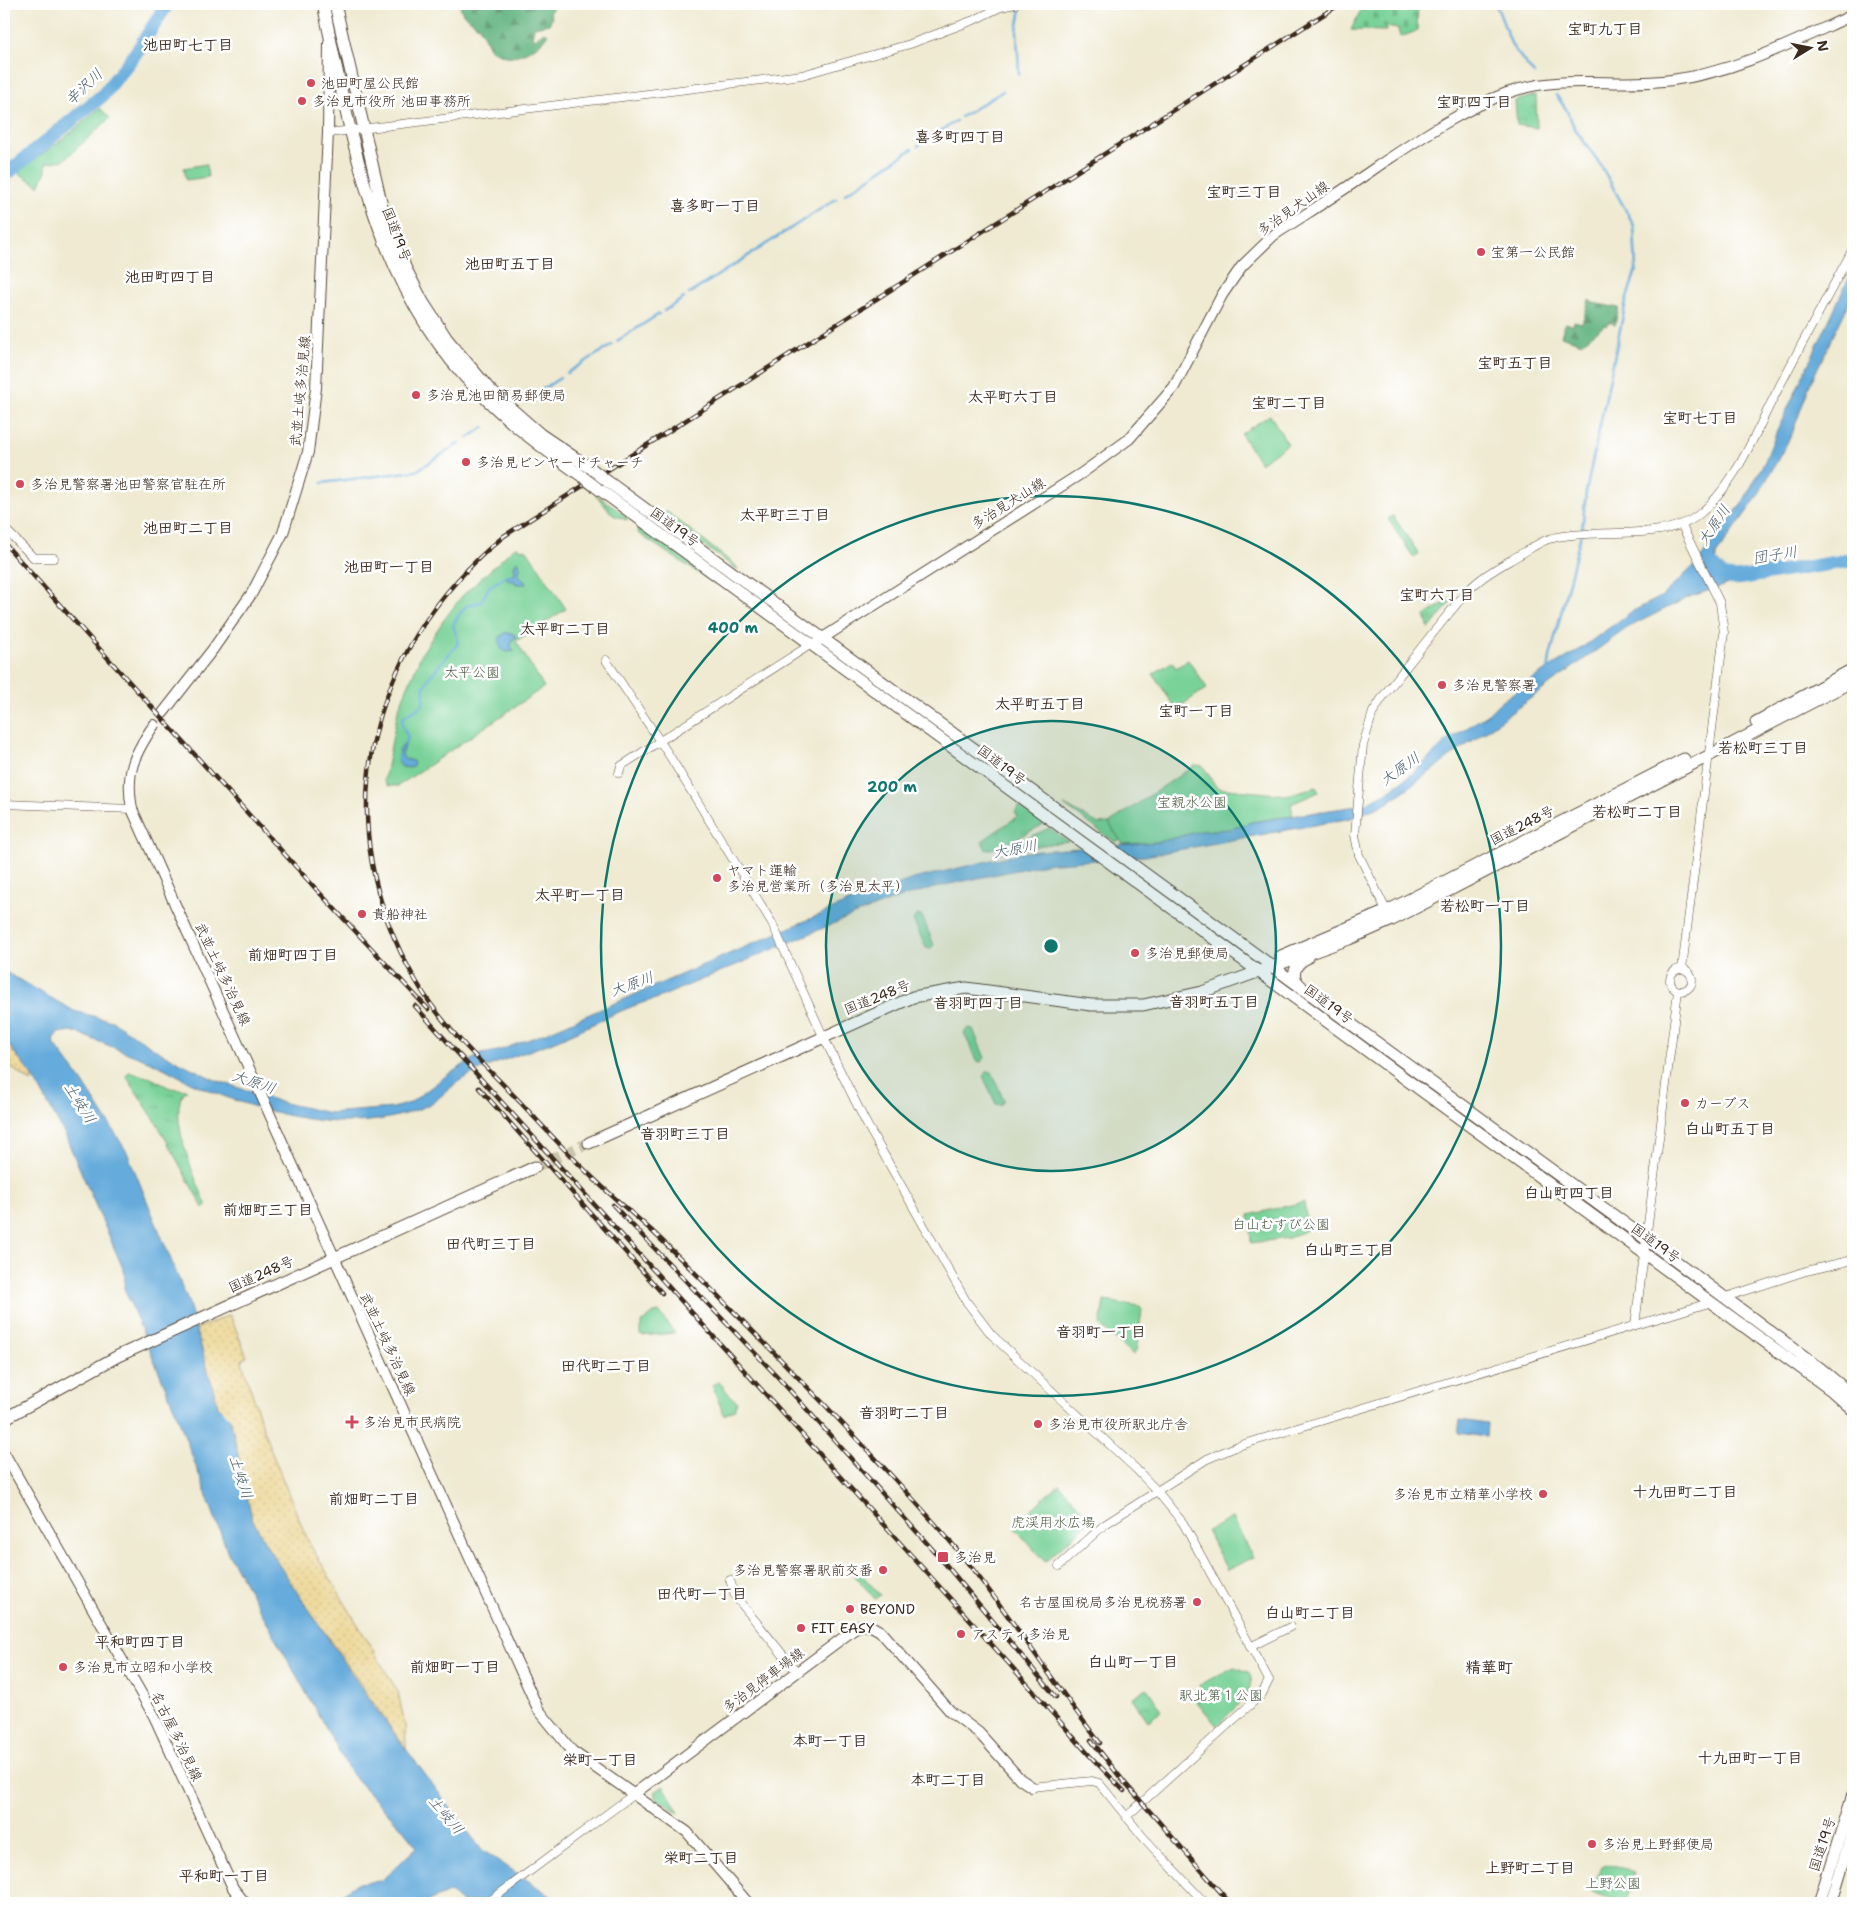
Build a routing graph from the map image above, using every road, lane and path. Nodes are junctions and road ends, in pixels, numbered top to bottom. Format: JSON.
{"nodes":[{"id":1,"x":323,"y":4,"type":"edge"},
{"id":2,"x":335,"y":4,"type":"edge"},
{"id":3,"x":1015,"y":4,"type":"edge"},
{"id":4,"x":1853,"y":15,"type":"edge"},
{"id":5,"x":329,"y":32,"type":"junction"},
{"id":6,"x":365,"y":129,"type":"junction"},
{"id":7,"x":352,"y":130,"type":"junction"},
{"id":8,"x":328,"y":133,"type":"junction"},
{"id":9,"x":1853,"y":250,"type":"edge"},
{"id":10,"x":588,"y":474,"type":"junction"},
{"id":11,"x":1682,"y":526,"type":"junction"},
{"id":12,"x":4,"y":528,"type":"edge"},
{"id":13,"x":54,"y":558,"type":"dead end"},
{"id":14,"x":823,"y":638,"type":"junction"},
{"id":15,"x":810,"y":645,"type":"junction"},
{"id":16,"x":606,"y":660,"type":"dead end"},
{"id":17,"x":1853,"y":669,"type":"edge"},
{"id":18,"x":1853,"y":681,"type":"edge"},
{"id":19,"x":164,"y":713,"type":"dead end"},
{"id":20,"x":154,"y":725,"type":"dead end"},
{"id":21,"x":660,"y":742,"type":"junction"},
{"id":22,"x":1710,"y":750,"type":"junction"},
{"id":23,"x":619,"y":773,"type":"dead end"},
{"id":24,"x":4,"y":804,"type":"edge"},
{"id":25,"x":132,"y":809,"type":"junction"},
{"id":26,"x":1175,"y":903,"type":"junction"},
{"id":27,"x":1389,"y":915,"type":"junction"},
{"id":28,"x":1350,"y":939,"type":"junction"},
{"id":29,"x":1263,"y":967,"type":"junction"},
{"id":30,"x":1682,"y":969,"type":"junction"},
{"id":31,"x":1678,"y":990,"type":"junction"},
{"id":32,"x":1307,"y":993,"type":"junction"},
{"id":33,"x":823,"y":1036,"type":"junction"},
{"id":34,"x":589,"y":1142,"type":"tunnel mouth"},
{"id":35,"x":535,"y":1167,"type":"tunnel mouth"},
{"id":36,"x":1646,"y":1240,"type":"junction"},
{"id":37,"x":1644,"y":1252,"type":"junction"},
{"id":38,"x":333,"y":1258,"type":"junction"},
{"id":39,"x":1853,"y":1260,"type":"edge"},
{"id":40,"x":1725,"y":1298,"type":"junction"},
{"id":41,"x":1712,"y":1302,"type":"junction"},
{"id":42,"x":1635,"y":1325,"type":"junction"},
{"id":43,"x":1853,"y":1396,"type":"edge"},
{"id":44,"x":1853,"y":1410,"type":"edge"},
{"id":45,"x":4,"y":1419,"type":"edge"},
{"id":46,"x":4,"y":1454,"type":"edge"},
{"id":47,"x":1157,"y":1491,"type":"junction"},
{"id":48,"x":1059,"y":1566,"type":"dead end"},
{"id":49,"x":730,"y":1580,"type":"dead end"},
{"id":50,"x":1290,"y":1627,"type":"dead end"},
{"id":51,"x":1250,"y":1647,"type":"junction"},
{"id":52,"x":797,"y":1672,"type":"junction"},
{"id":53,"x":1032,"y":1787,"type":"joint"},
{"id":54,"x":634,"y":1794,"type":"junction"},
{"id":55,"x":1853,"y":1794,"type":"edge"},
{"id":56,"x":1126,"y":1817,"type":"junction"},
{"id":57,"x":1853,"y":1831,"type":"edge"},
{"id":58,"x":245,"y":1903,"type":"edge"},
{"id":59,"x":487,"y":1903,"type":"edge"},
{"id":60,"x":748,"y":1903,"type":"edge"},
{"id":61,"x":1205,"y":1903,"type":"edge"},
{"id":62,"x":1819,"y":1903,"type":"edge"},
{"id":63,"x":1831,"y":1903,"type":"edge"}],
"edges":[{"from":1,"to":5,"type":"highway","name":"国道19号"},
{"from":2,"to":6,"type":"highway","name":"国道19号"},
{"from":3,"to":6,"type":"street"},
{"from":4,"to":14,"type":"main road","name":"多治見犬山線"},
{"from":5,"to":7,"type":"highway","name":"国道19号"},
{"from":5,"to":8,"type":"main road","name":"武並土岐多治見線"},
{"from":6,"to":7,"type":"street"},
{"from":6,"to":10,"type":"highway","name":"国道19号"},
{"from":7,"to":8,"type":"street"},
{"from":7,"to":10,"type":"highway","name":"国道19号"},
{"from":8,"to":19,"type":"main road","name":"武並土岐多治見線"},
{"from":9,"to":11,"type":"street"},
{"from":10,"to":14,"type":"highway","name":"国道19号","bridge":true},
{"from":10,"to":15,"type":"highway","name":"国道19号","bridge":true},
{"from":11,"to":22,"type":"street"},
{"from":11,"to":27,"type":"street"},
{"from":12,"to":13,"type":"street"},
{"from":14,"to":15,"type":"main road","name":"多治見犬山線"},
{"from":14,"to":26,"type":"highway","name":"国道19号"},
{"from":15,"to":21,"type":"street"},
{"from":15,"to":26,"type":"highway","name":"国道19号"},
{"from":16,"to":21,"type":"street"},
{"from":17,"to":22,"type":"highway","name":"国道248号"},
{"from":18,"to":22,"type":"highway","name":"国道248号"},
{"from":20,"to":25,"type":"main road","name":"武並土岐多治見線"},
{"from":21,"to":23,"type":"street"},
{"from":21,"to":33,"type":"street"},
{"from":22,"to":27,"type":"highway","name":"国道248号"},
{"from":22,"to":30,"type":"street"},
{"from":24,"to":25,"type":"street"},
{"from":25,"to":38,"type":"main road","name":"武並土岐多治見線"},
{"from":26,"to":29,"type":"highway","name":"国道19号"},
{"from":27,"to":28,"type":"highway","name":"国道248号"},
{"from":27,"to":29,"type":"highway","name":"国道248号"},
{"from":28,"to":29,"type":"highway","name":"国道248号"},
{"from":28,"to":32,"type":"highway"},
{"from":29,"to":32,"type":"highway","name":"国道19号"},
{"from":29,"to":33,"type":"highway","name":"国道248号"},
{"from":29,"to":37,"type":"highway","name":"国道19号"},
{"from":30,"to":31,"type":"street"},
{"from":30,"to":31,"type":"street"},
{"from":31,"to":36,"type":"street"},
{"from":32,"to":36,"type":"highway","name":"国道19号"},
{"from":33,"to":34,"type":"highway","name":"国道248号"},
{"from":33,"to":47,"type":"street"},
{"from":35,"to":38,"type":"highway","name":"国道248号"},
{"from":36,"to":37,"type":"street"},
{"from":36,"to":40,"type":"highway","name":"国道19号"},
{"from":37,"to":41,"type":"highway","name":"国道19号"},
{"from":37,"to":42,"type":"street"},
{"from":38,"to":45,"type":"highway","name":"国道248号"},
{"from":38,"to":54,"type":"main road","name":"武並土岐多治見線"},
{"from":39,"to":40,"type":"street"},
{"from":40,"to":41,"type":"street"},
{"from":40,"to":43,"type":"highway","name":"国道19号"},
{"from":41,"to":42,"type":"street"},
{"from":41,"to":44,"type":"highway","name":"国道19号"},
{"from":42,"to":47,"type":"street"},
{"from":46,"to":58,"type":"main road","name":"名古屋多治見線"},
{"from":47,"to":48,"type":"street"},
{"from":47,"to":51,"type":"street"},
{"from":49,"to":52,"type":"street"},
{"from":50,"to":51,"type":"street"},
{"from":51,"to":56,"type":"street"},
{"from":52,"to":53,"type":"main road","name":"多治見停車場線"},
{"from":52,"to":54,"type":"main road","name":"多治見停車場線"},
{"from":53,"to":56,"type":"street"},
{"from":54,"to":59,"type":"street"},
{"from":54,"to":60,"type":"main road","name":"武並土岐多治見線"},
{"from":55,"to":62,"type":"highway","name":"国道19号"},
{"from":56,"to":61,"type":"street"},
{"from":57,"to":63,"type":"highway","name":"国道19号"}]}
